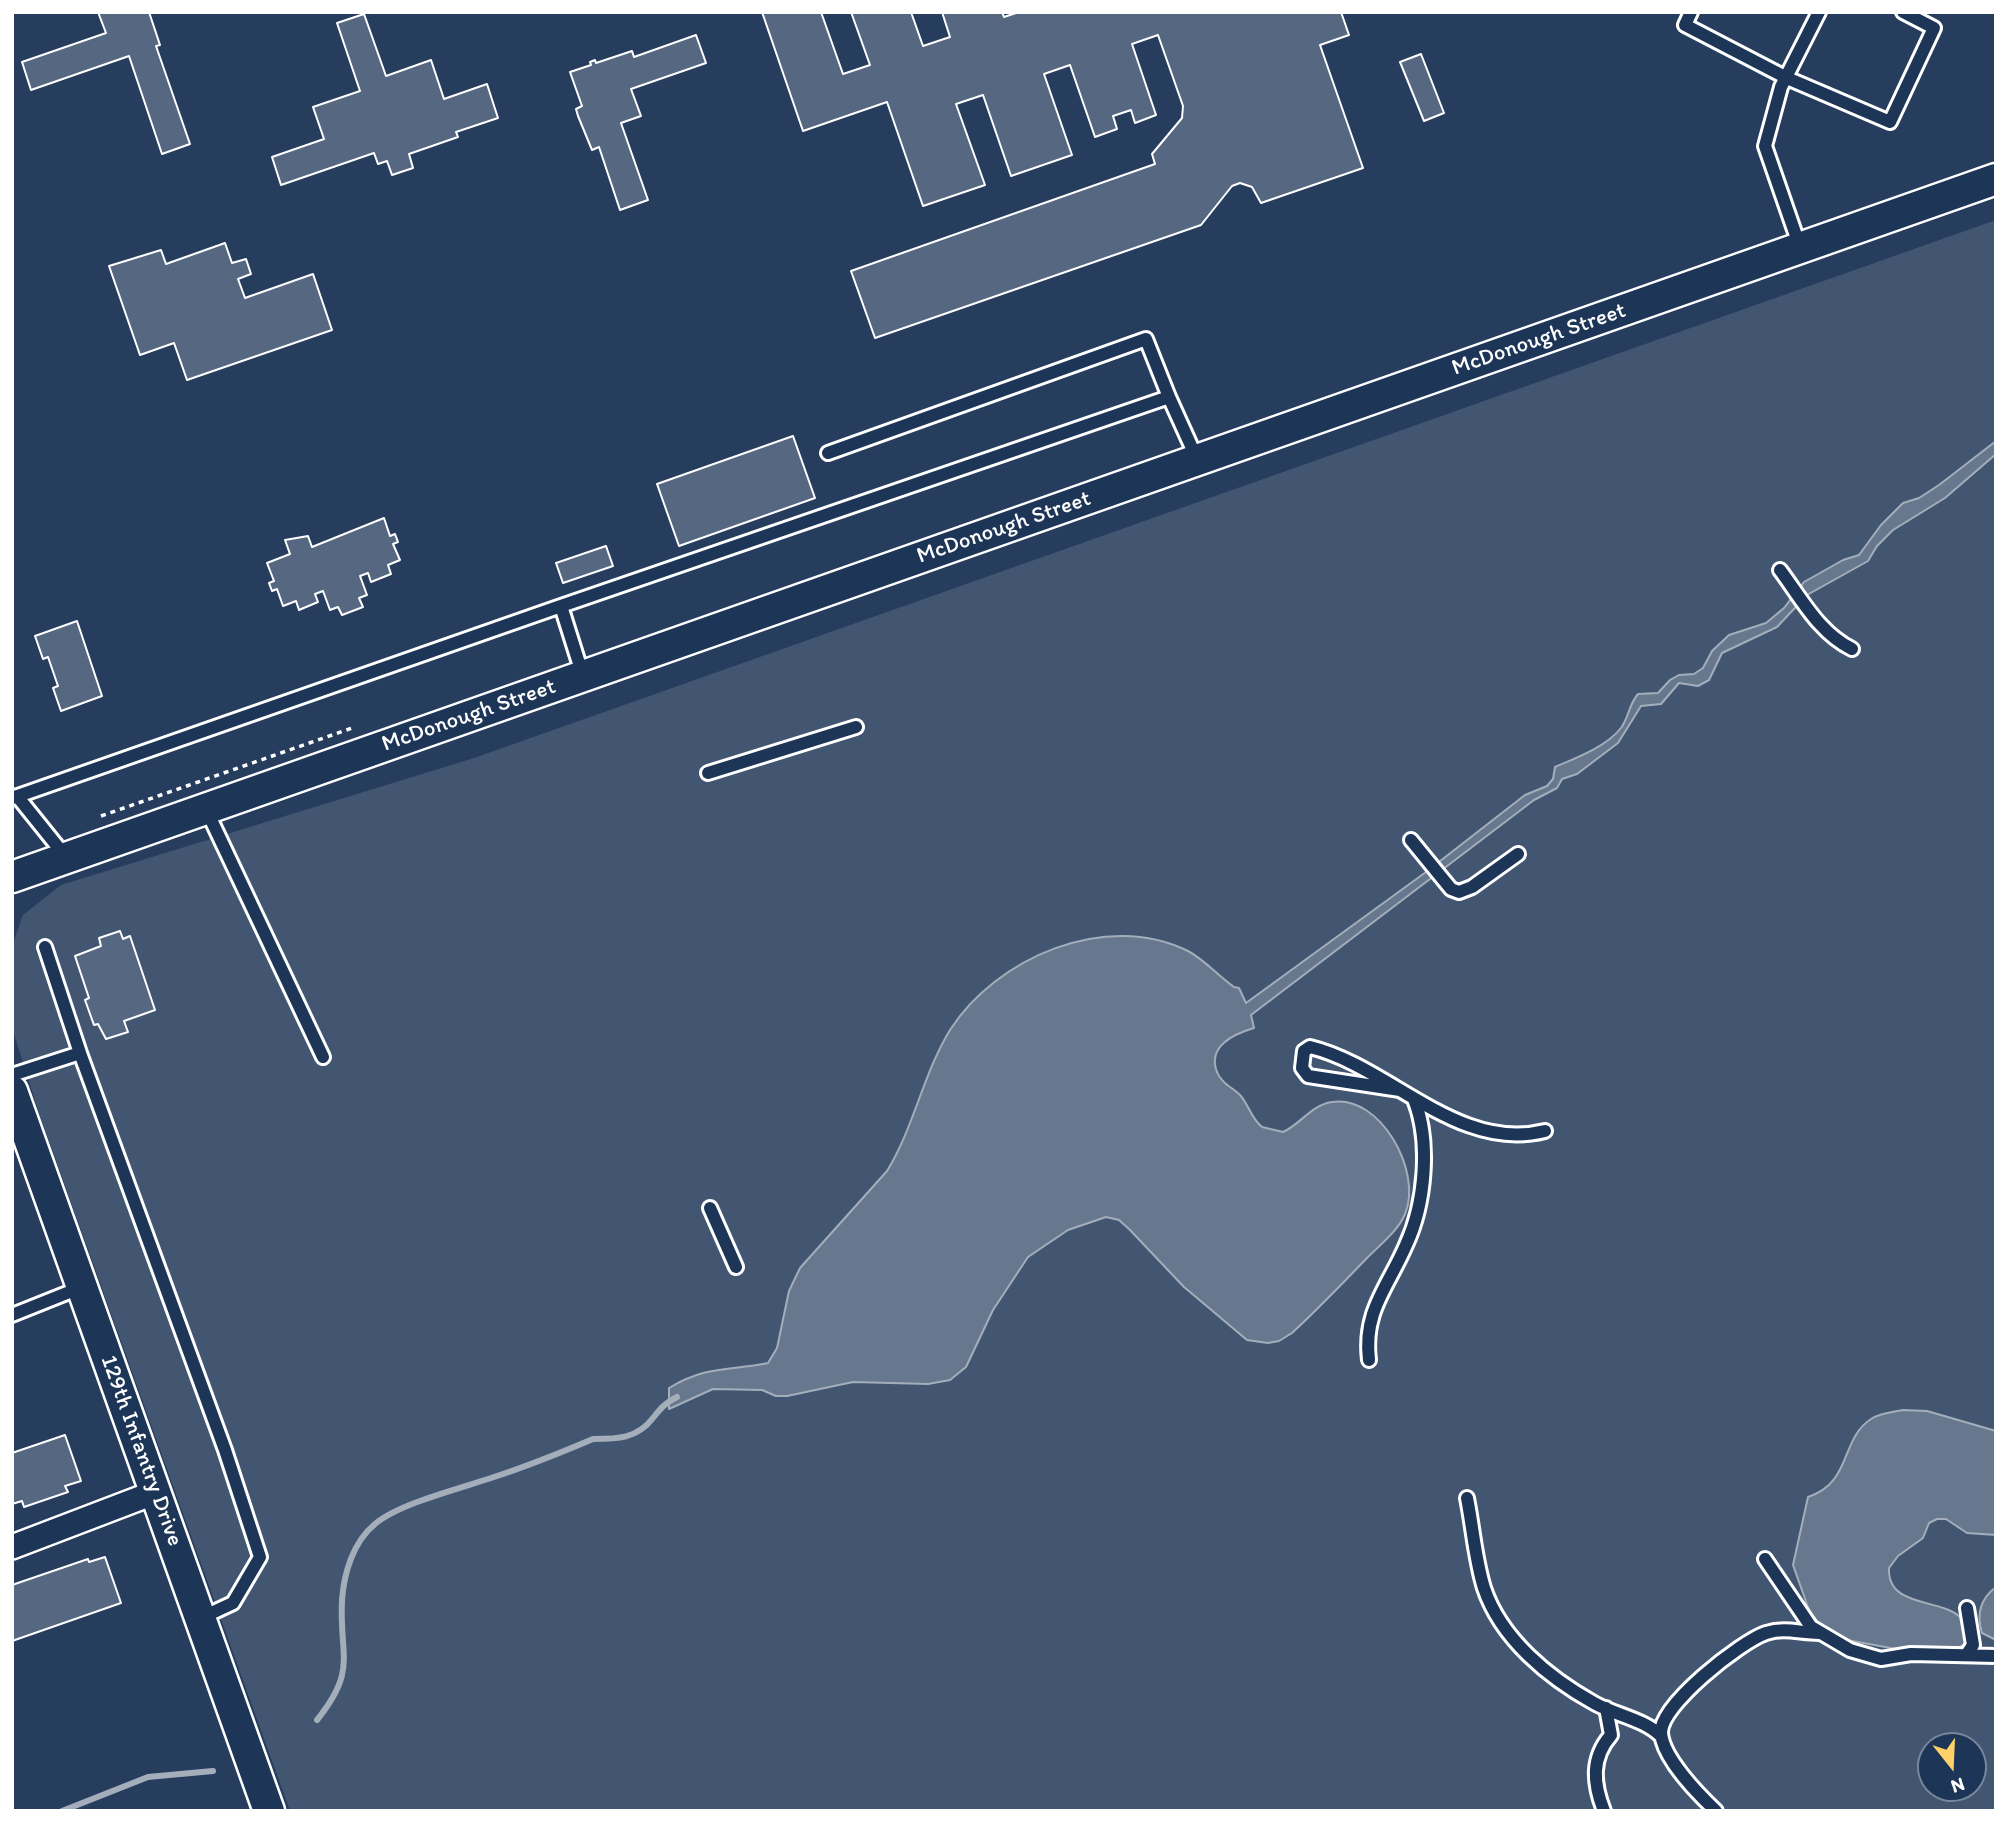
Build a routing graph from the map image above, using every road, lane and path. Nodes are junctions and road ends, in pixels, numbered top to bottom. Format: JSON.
{"nodes":[{"id":1,"x":1691,"y":12,"type":"edge"},
{"id":2,"x":1819,"y":12,"type":"edge"},
{"id":3,"x":1903,"y":12,"type":"edge"},
{"id":4,"x":1787,"y":78,"type":"junction"},
{"id":5,"x":1996,"y":179,"type":"edge"},
{"id":6,"x":1800,"y":248,"type":"junction"},
{"id":7,"x":1169,"y":397,"type":"junction"},
{"id":8,"x":828,"y":453,"type":"dead end"},
{"id":9,"x":1197,"y":460,"type":"junction"},
{"id":10,"x":1780,"y":570,"type":"dead end"},
{"id":11,"x":561,"y":606,"type":"junction"},
{"id":12,"x":1853,"y":649,"type":"dead end"},
{"id":13,"x":583,"y":676,"type":"junction"},
{"id":14,"x":856,"y":727,"type":"dead end"},
{"id":15,"x":708,"y":772,"type":"dead end"},
{"id":16,"x":15,"y":797,"type":"edge"},
{"id":17,"x":206,"y":809,"type":"junction"},
{"id":18,"x":1411,"y":841,"type":"dead end"},
{"id":19,"x":1518,"y":854,"type":"dead end"},
{"id":20,"x":66,"y":858,"type":"junction"},
{"id":21,"x":12,"y":877,"type":"edge"},
{"id":22,"x":45,"y":947,"type":"dead end"},
{"id":23,"x":80,"y":1053,"type":"junction"},
{"id":24,"x":323,"y":1057,"type":"dead end"},
{"id":25,"x":12,"y":1075,"type":"edge"},
{"id":26,"x":1399,"y":1090,"type":"junction"},
{"id":27,"x":12,"y":1091,"type":"edge"},
{"id":28,"x":1414,"y":1099,"type":"junction"},
{"id":29,"x":1545,"y":1132,"type":"dead end"},
{"id":30,"x":710,"y":1208,"type":"dead end"},
{"id":31,"x":736,"y":1267,"type":"dead end"},
{"id":32,"x":82,"y":1287,"type":"junction"},
{"id":33,"x":12,"y":1315,"type":"edge"},
{"id":34,"x":1369,"y":1360,"type":"dead end"},
{"id":35,"x":156,"y":1492,"type":"junction"},
{"id":36,"x":1467,"y":1498,"type":"dead end"},
{"id":37,"x":12,"y":1547,"type":"edge"},
{"id":38,"x":1765,"y":1559,"type":"dead end"},
{"id":39,"x":1967,"y":1608,"type":"dead end"},
{"id":40,"x":201,"y":1618,"type":"junction"},
{"id":41,"x":1819,"y":1633,"type":"junction"},
{"id":42,"x":1967,"y":1654,"type":"junction"},
{"id":43,"x":1996,"y":1656,"type":"edge"},
{"id":44,"x":1606,"y":1708,"type":"junction"},
{"id":45,"x":1666,"y":1714,"type":"junction"},
{"id":46,"x":1638,"y":1722,"type":"junction"},
{"id":47,"x":1611,"y":1735,"type":"junction"},
{"id":48,"x":1661,"y":1736,"type":"junction"},
{"id":49,"x":269,"y":1811,"type":"edge"},
{"id":50,"x":1604,"y":1811,"type":"edge"},
{"id":51,"x":1716,"y":1811,"type":"edge"}],
"edges":[{"from":1,"to":4,"type":"lane"},
{"from":2,"to":4,"type":"lane"},
{"from":3,"to":4,"type":"lane"},
{"from":4,"to":6,"type":"lane"},
{"from":5,"to":6,"type":"street","name":"McDonough Street"},
{"from":6,"to":9,"type":"street","name":"McDonough Street"},
{"from":7,"to":8,"type":"lane"},
{"from":7,"to":9,"type":"lane"},
{"from":7,"to":11,"type":"lane"},
{"from":9,"to":13,"type":"street","name":"McDonough Street"},
{"from":10,"to":12,"type":"lane"},
{"from":11,"to":13,"type":"lane"},
{"from":11,"to":16,"type":"lane"},
{"from":13,"to":17,"type":"street","name":"McDonough Street"},
{"from":14,"to":15,"type":"lane"},
{"from":16,"to":20,"type":"lane"},
{"from":17,"to":20,"type":"street","name":"McDonough Street"},
{"from":17,"to":24,"type":"lane"},
{"from":18,"to":19,"type":"lane"},
{"from":20,"to":21,"type":"street","name":"McDonough Street"},
{"from":22,"to":23,"type":"lane"},
{"from":23,"to":25,"type":"lane"},
{"from":23,"to":40,"type":"lane"},
{"from":26,"to":26,"type":"lane"},
{"from":26,"to":28,"type":"lane"},
{"from":27,"to":32,"type":"street","name":"129th Infantry Drive"},
{"from":28,"to":29,"type":"lane"},
{"from":28,"to":34,"type":"lane"},
{"from":30,"to":31,"type":"lane"},
{"from":32,"to":33,"type":"lane"},
{"from":32,"to":35,"type":"street","name":"129th Infantry Drive"},
{"from":35,"to":37,"type":"street"},
{"from":35,"to":40,"type":"street","name":"129th Infantry Drive"},
{"from":36,"to":44,"type":"lane"},
{"from":38,"to":41,"type":"lane"},
{"from":39,"to":42,"type":"lane"},
{"from":40,"to":49,"type":"street","name":"129th Infantry Drive"},
{"from":41,"to":42,"type":"lane"},
{"from":41,"to":45,"type":"lane"},
{"from":42,"to":43,"type":"lane"},
{"from":44,"to":46,"type":"lane"},
{"from":44,"to":47,"type":"lane"},
{"from":45,"to":46,"type":"lane"},
{"from":45,"to":48,"type":"lane"},
{"from":46,"to":47,"type":"lane"},
{"from":46,"to":48,"type":"lane"},
{"from":47,"to":50,"type":"lane"},
{"from":48,"to":51,"type":"lane"}]}
